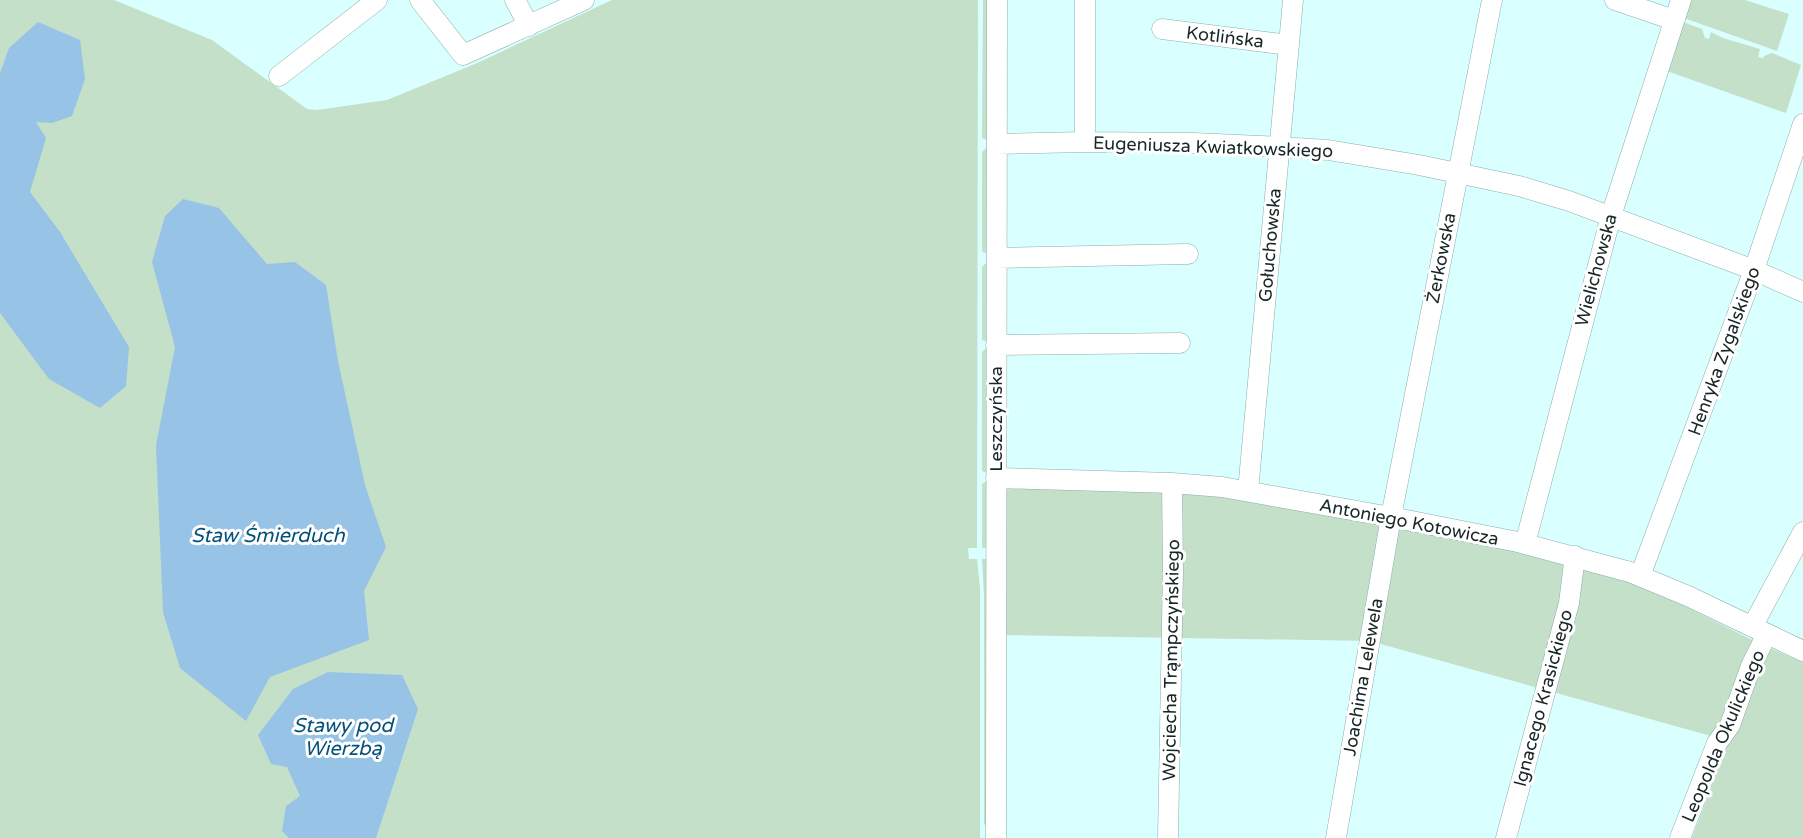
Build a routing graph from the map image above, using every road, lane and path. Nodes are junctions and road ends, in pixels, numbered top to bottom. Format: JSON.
{"nodes":[{"id":1,"x":377,"y":0,"type":"edge"},
{"id":2,"x":420,"y":0,"type":"edge"},
{"id":3,"x":515,"y":0,"type":"edge"},
{"id":4,"x":584,"y":0,"type":"edge"},
{"id":5,"x":997,"y":0,"type":"edge"},
{"id":6,"x":1085,"y":0,"type":"edge"},
{"id":7,"x":1293,"y":0,"type":"edge"},
{"id":8,"x":1492,"y":0,"type":"edge"},
{"id":9,"x":1615,"y":0,"type":"edge"},
{"id":10,"x":1681,"y":0,"type":"edge"},
{"id":11,"x":1674,"y":20,"type":"junction"},
{"id":12,"x":529,"y":26,"type":"junction"},
{"id":13,"x":1162,"y":29,"type":"dead end"},
{"id":14,"x":1289,"y":45,"type":"junction"},
{"id":15,"x":279,"y":76,"type":"dead end"},
{"id":16,"x":1803,"y":124,"type":"edge"},
{"id":17,"x":1085,"y":142,"type":"junction"},
{"id":18,"x":997,"y":144,"type":"junction"},
{"id":19,"x":1280,"y":147,"type":"junction"},
{"id":20,"x":1458,"y":172,"type":"junction"},
{"id":21,"x":1611,"y":216,"type":"junction"},
{"id":22,"x":1188,"y":254,"type":"dead end"},
{"id":23,"x":997,"y":258,"type":"junction"},
{"id":24,"x":1754,"y":270,"type":"junction"},
{"id":25,"x":1803,"y":292,"type":"edge"},
{"id":26,"x":1180,"y":343,"type":"dead end"},
{"id":27,"x":996,"y":345,"type":"junction"},
{"id":28,"x":996,"y":478,"type":"junction"},
{"id":29,"x":1172,"y":483,"type":"junction"},
{"id":30,"x":1248,"y":491,"type":"junction"},
{"id":31,"x":1391,"y":517,"type":"junction"},
{"id":32,"x":1803,"y":532,"type":"edge"},
{"id":33,"x":1525,"y":544,"type":"junction"},
{"id":34,"x":1575,"y":556,"type":"junction"},
{"id":35,"x":1640,"y":576,"type":"junction"},
{"id":36,"x":1759,"y":630,"type":"junction"},
{"id":37,"x":1803,"y":651,"type":"edge"},
{"id":38,"x":996,"y":838,"type":"edge"},
{"id":39,"x":1168,"y":838,"type":"edge"},
{"id":40,"x":1336,"y":838,"type":"edge"},
{"id":41,"x":1506,"y":838,"type":"edge"},
{"id":42,"x":1680,"y":838,"type":"edge"}],
"edges":[{"from":1,"to":15,"type":"street"},
{"from":2,"to":12,"type":"street"},
{"from":3,"to":12,"type":"street"},
{"from":4,"to":12,"type":"street"},
{"from":5,"to":18,"type":"street","name":"Leszczyńska"},
{"from":6,"to":17,"type":"street"},
{"from":7,"to":14,"type":"street","name":"Gołuchowska"},
{"from":8,"to":20,"type":"street","name":"Żerkowska"},
{"from":9,"to":11,"type":"street"},
{"from":10,"to":11,"type":"street","name":"Wielichowska"},
{"from":11,"to":21,"type":"street","name":"Wielichowska"},
{"from":13,"to":14,"type":"street","name":"Kotlińska"},
{"from":14,"to":19,"type":"street","name":"Gołuchowska"},
{"from":16,"to":24,"type":"street","name":"Henryka Zygalskiego"},
{"from":17,"to":18,"type":"street","name":"Eugeniusza Kwiatkowskiego"},
{"from":17,"to":19,"type":"street","name":"Eugeniusza Kwiatkowskiego"},
{"from":18,"to":23,"type":"street","name":"Leszczyńska"},
{"from":19,"to":20,"type":"street","name":"Eugeniusza Kwiatkowskiego"},
{"from":19,"to":30,"type":"street","name":"Gołuchowska"},
{"from":20,"to":21,"type":"street","name":"Eugeniusza Kwiatkowskiego"},
{"from":20,"to":31,"type":"street","name":"Żerkowska"},
{"from":21,"to":24,"type":"street","name":"Eugeniusza Kwiatkowskiego"},
{"from":21,"to":33,"type":"street","name":"Wielichowska"},
{"from":22,"to":23,"type":"street"},
{"from":23,"to":27,"type":"street","name":"Leszczyńska"},
{"from":24,"to":25,"type":"street","name":"Eugeniusza Kwiatkowskiego"},
{"from":24,"to":35,"type":"street","name":"Henryka Zygalskiego"},
{"from":26,"to":27,"type":"street"},
{"from":27,"to":28,"type":"street","name":"Leszczyńska"},
{"from":28,"to":29,"type":"street","name":"Antoniego Kotowicza"},
{"from":28,"to":38,"type":"street","name":"Leszczyńska"},
{"from":29,"to":30,"type":"street","name":"Antoniego Kotowicza"},
{"from":29,"to":39,"type":"street","name":"Wojciecha Trąmpczyńskiego"},
{"from":30,"to":31,"type":"street","name":"Antoniego Kotowicza"},
{"from":31,"to":33,"type":"street","name":"Antoniego Kotowicza"},
{"from":31,"to":40,"type":"street","name":"Joachima Lelewela"},
{"from":32,"to":36,"type":"street","name":"Leopolda Okulickiego"},
{"from":33,"to":34,"type":"street","name":"Antoniego Kotowicza"},
{"from":34,"to":35,"type":"street","name":"Antoniego Kotowicza"},
{"from":34,"to":41,"type":"street","name":"Ignacego Krasickiego"},
{"from":35,"to":36,"type":"street","name":"Antoniego Kotowicza"},
{"from":36,"to":37,"type":"street","name":"Antoniego Kotowicza"},
{"from":36,"to":42,"type":"street","name":"Leopolda Okulickiego"}]}
